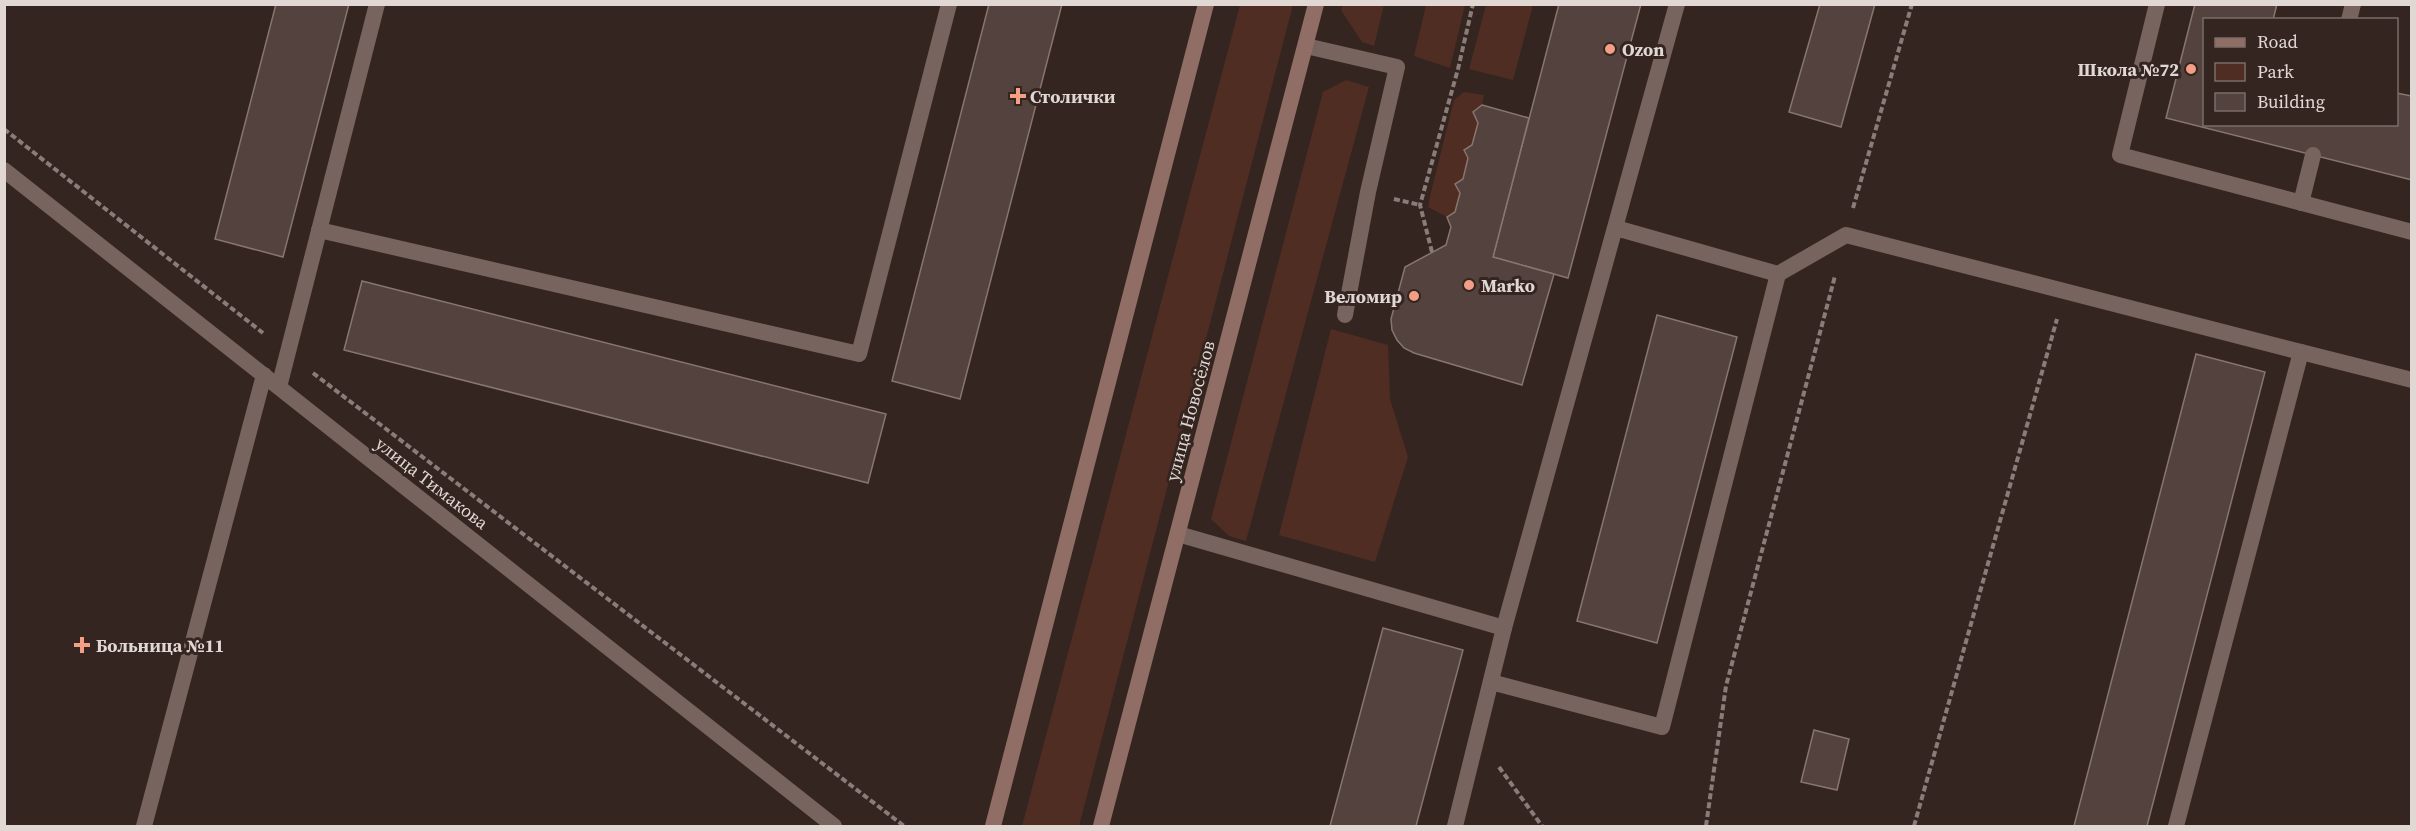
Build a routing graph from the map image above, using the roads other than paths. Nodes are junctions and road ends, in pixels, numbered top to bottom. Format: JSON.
{"nodes":[{"id":1,"x":377,"y":4,"type":"edge"},
{"id":2,"x":949,"y":4,"type":"edge"},
{"id":3,"x":1206,"y":4,"type":"edge"},
{"id":4,"x":1316,"y":4,"type":"edge"},
{"id":5,"x":1677,"y":4,"type":"edge"},
{"id":6,"x":2157,"y":4,"type":"edge"},
{"id":7,"x":1306,"y":46,"type":"junction"},
{"id":8,"x":2313,"y":155,"type":"dead end"},
{"id":9,"x":4,"y":170,"type":"edge"},
{"id":10,"x":2301,"y":203,"type":"junction"},
{"id":11,"x":1616,"y":228,"type":"junction"},
{"id":12,"x":319,"y":230,"type":"junction"},
{"id":13,"x":2412,"y":232,"type":"edge"},
{"id":14,"x":1778,"y":274,"type":"junction"},
{"id":15,"x":1345,"y":315,"type":"dead end"},
{"id":16,"x":2301,"y":351,"type":"junction"},
{"id":17,"x":264,"y":375,"type":"junction"},
{"id":18,"x":2412,"y":380,"type":"edge"},
{"id":19,"x":279,"y":387,"type":"junction"},
{"id":20,"x":1178,"y":534,"type":"junction"},
{"id":21,"x":1504,"y":628,"type":"junction"},
{"id":22,"x":1491,"y":682,"type":"junction"},
{"id":23,"x":144,"y":826,"type":"edge"},
{"id":24,"x":834,"y":826,"type":"edge"},
{"id":25,"x":993,"y":826,"type":"edge"},
{"id":26,"x":1101,"y":826,"type":"edge"},
{"id":27,"x":1455,"y":826,"type":"edge"},
{"id":28,"x":2176,"y":826,"type":"edge"}],
"edges":[{"from":1,"to":12,"type":"street"},
{"from":2,"to":12,"type":"street"},
{"from":3,"to":25,"type":"main road"},
{"from":4,"to":7,"type":"main road","name":"улица Новосёлов"},
{"from":5,"to":11,"type":"street"},
{"from":6,"to":10,"type":"street"},
{"from":7,"to":15,"type":"street"},
{"from":7,"to":20,"type":"main road","name":"улица Новосёлов"},
{"from":8,"to":10,"type":"street"},
{"from":9,"to":17,"type":"street","name":"улица Тимакова"},
{"from":10,"to":13,"type":"street"},
{"from":11,"to":14,"type":"street"},
{"from":11,"to":21,"type":"street"},
{"from":12,"to":19,"type":"street"},
{"from":14,"to":16,"type":"street"},
{"from":14,"to":22,"type":"street"},
{"from":16,"to":18,"type":"street"},
{"from":16,"to":28,"type":"street"},
{"from":17,"to":19,"type":"street","name":"улица Тимакова"},
{"from":17,"to":23,"type":"street"},
{"from":19,"to":24,"type":"street","name":"улица Тимакова"},
{"from":20,"to":21,"type":"street"},
{"from":20,"to":26,"type":"main road","name":"улица Новосёлов"},
{"from":21,"to":22,"type":"street"},
{"from":22,"to":27,"type":"street"}]}
